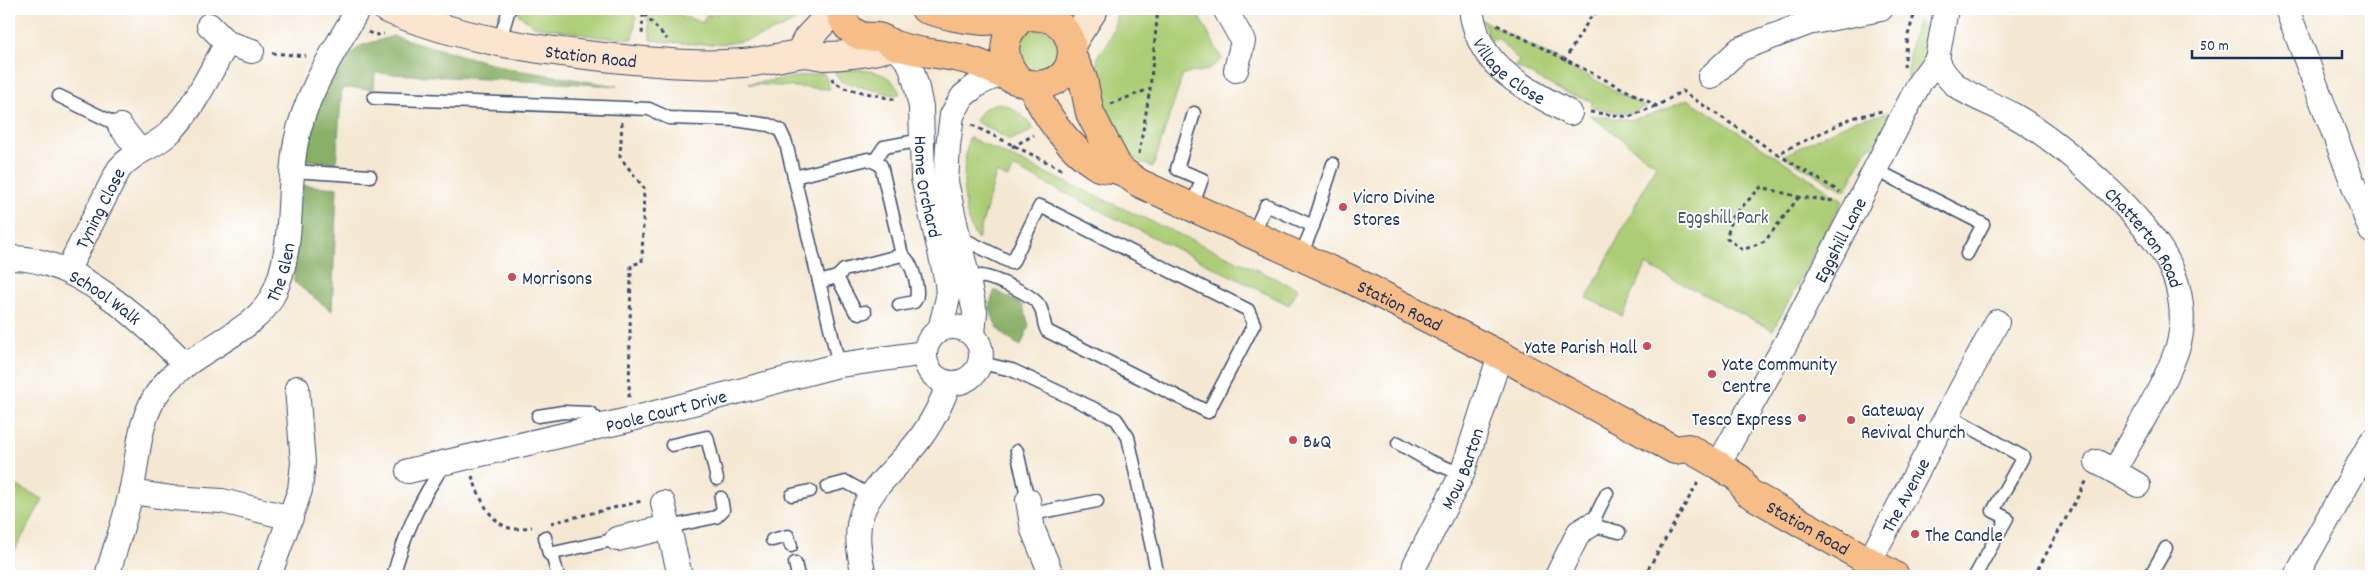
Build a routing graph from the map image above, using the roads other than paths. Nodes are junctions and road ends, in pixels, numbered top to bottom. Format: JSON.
{"nodes":[{"id":1,"x":358,"y":9,"type":"edge"},
{"id":2,"x":387,"y":9,"type":"edge"},
{"id":3,"x":510,"y":9,"type":"edge"},
{"id":4,"x":835,"y":9,"type":"edge"},
{"id":5,"x":840,"y":9,"type":"edge"},
{"id":6,"x":925,"y":9,"type":"edge"},
{"id":7,"x":1094,"y":9,"type":"edge"},
{"id":8,"x":1225,"y":9,"type":"edge"},
{"id":9,"x":1881,"y":9,"type":"edge"},
{"id":10,"x":1946,"y":9,"type":"edge"},
{"id":11,"x":2287,"y":9,"type":"edge"},
{"id":12,"x":1471,"y":10,"type":"edge"},
{"id":13,"x":1032,"y":14,"type":"edge"},
{"id":14,"x":209,"y":25,"type":"dead end"},
{"id":15,"x":227,"y":43,"type":"junction"},
{"id":16,"x":499,"y":43,"type":"junction"},
{"id":17,"x":895,"y":46,"type":"junction"},
{"id":18,"x":1072,"y":50,"type":"junction"},
{"id":19,"x":252,"y":52,"type":"road end"},
{"id":20,"x":812,"y":54,"type":"junction"},
{"id":21,"x":1937,"y":59,"type":"junction"},
{"id":22,"x":1236,"y":70,"type":"dead end"},
{"id":23,"x":1710,"y":77,"type":"dead end"},
{"id":24,"x":1017,"y":79,"type":"junction"},
{"id":25,"x":59,"y":96,"type":"dead end"},
{"id":26,"x":374,"y":98,"type":"dead end"},
{"id":27,"x":1194,"y":113,"type":"dead end"},
{"id":28,"x":1570,"y":113,"type":"road end"},
{"id":29,"x":120,"y":126,"type":"joint"},
{"id":30,"x":922,"y":140,"type":"junction"},
{"id":31,"x":140,"y":151,"type":"junction"},
{"id":32,"x":875,"y":160,"type":"junction"},
{"id":33,"x":1333,"y":164,"type":"dead end"},
{"id":34,"x":1129,"y":167,"type":"junction"},
{"id":35,"x":1876,"y":170,"type":"junction"},
{"id":36,"x":292,"y":171,"type":"junction"},
{"id":37,"x":370,"y":176,"type":"dead end"},
{"id":38,"x":794,"y":177,"type":"junction"},
{"id":39,"x":1192,"y":207,"type":"junction"},
{"id":40,"x":1313,"y":226,"type":"junction"},
{"id":41,"x":2371,"y":231,"type":"edge"},
{"id":42,"x":1254,"y":234,"type":"junction"},
{"id":43,"x":957,"y":236,"type":"junction"},
{"id":44,"x":1967,"y":254,"type":"dead end"},
{"id":45,"x":902,"y":255,"type":"junction"},
{"id":46,"x":1301,"y":255,"type":"junction"},
{"id":47,"x":9,"y":258,"type":"edge"},
{"id":48,"x":66,"y":271,"type":"junction"},
{"id":49,"x":837,"y":276,"type":"junction"},
{"id":50,"x":819,"y":282,"type":"junction"},
{"id":51,"x":969,"y":286,"type":"junction"},
{"id":52,"x":899,"y":305,"type":"dead end"},
{"id":53,"x":865,"y":312,"type":"dead end"},
{"id":54,"x":1997,"y":322,"type":"dead end"},
{"id":55,"x":940,"y":329,"type":"junction"},
{"id":56,"x":973,"y":334,"type":"junction"},
{"id":57,"x":925,"y":353,"type":"junction"},
{"id":58,"x":1500,"y":355,"type":"junction"},
{"id":59,"x":981,"y":363,"type":"junction"},
{"id":60,"x":186,"y":365,"type":"junction"},
{"id":61,"x":840,"y":365,"type":"junction"},
{"id":62,"x":949,"y":383,"type":"junction"},
{"id":63,"x":296,"y":388,"type":"dead end"},
{"id":64,"x":538,"y":416,"type":"dead end"},
{"id":65,"x":1948,"y":416,"type":"junction"},
{"id":66,"x":604,"y":425,"type":"junction"},
{"id":67,"x":2371,"y":442,"type":"edge"},
{"id":68,"x":1398,"y":443,"type":"dead end"},
{"id":69,"x":672,"y":445,"type":"dead end"},
{"id":70,"x":1018,"y":451,"type":"dead end"},
{"id":71,"x":458,"y":458,"type":"junction"},
{"id":72,"x":1710,"y":470,"type":"junction"},
{"id":73,"x":408,"y":471,"type":"dead end"},
{"id":74,"x":1462,"y":474,"type":"junction"},
{"id":75,"x":717,"y":479,"type":"dead end"},
{"id":76,"x":2138,"y":485,"type":"dead end"},
{"id":77,"x":827,"y":487,"type":"dead end"},
{"id":78,"x":810,"y":491,"type":"dead end"},
{"id":79,"x":131,"y":492,"type":"junction"},
{"id":80,"x":1607,"y":493,"type":"dead end"},
{"id":81,"x":792,"y":495,"type":"dead end"},
{"id":82,"x":871,"y":496,"type":"junction"},
{"id":83,"x":721,"y":498,"type":"dead end"},
{"id":84,"x":1097,"y":501,"type":"dead end"},
{"id":85,"x":663,"y":503,"type":"road end"},
{"id":86,"x":1030,"y":507,"type":"junction"},
{"id":87,"x":291,"y":518,"type":"junction"},
{"id":88,"x":1591,"y":525,"type":"junction"},
{"id":89,"x":668,"y":527,"type":"junction"},
{"id":90,"x":543,"y":531,"type":"road end"},
{"id":91,"x":1619,"y":532,"type":"dead end"},
{"id":92,"x":617,"y":539,"type":"joint"},
{"id":93,"x":772,"y":540,"type":"dead end"},
{"id":94,"x":791,"y":546,"type":"dead end"},
{"id":95,"x":2166,"y":548,"type":"dead end"},
{"id":96,"x":552,"y":554,"type":"junction"},
{"id":97,"x":1869,"y":562,"type":"junction"},
{"id":98,"x":795,"y":563,"type":"dead end"},
{"id":99,"x":107,"y":576,"type":"edge"},
{"id":100,"x":269,"y":576,"type":"edge"},
{"id":101,"x":393,"y":576,"type":"edge"},
{"id":102,"x":558,"y":576,"type":"edge"},
{"id":103,"x":680,"y":576,"type":"edge"},
{"id":104,"x":798,"y":576,"type":"edge"},
{"id":105,"x":862,"y":576,"type":"edge"},
{"id":106,"x":1052,"y":576,"type":"edge"},
{"id":107,"x":1158,"y":576,"type":"edge"},
{"id":108,"x":1413,"y":576,"type":"edge"},
{"id":109,"x":1557,"y":576,"type":"edge"},
{"id":110,"x":1895,"y":576,"type":"edge"},
{"id":111,"x":1975,"y":576,"type":"edge"},
{"id":112,"x":2150,"y":576,"type":"edge"},
{"id":113,"x":2296,"y":576,"type":"edge"}],
"edges":[{"from":1,"to":36,"type":"street","name":"The Glen"},
{"from":2,"to":16,"type":"main road","name":"Station Road"},
{"from":3,"to":16,"type":"lane"},
{"from":4,"to":20,"type":"main road"},
{"from":5,"to":17,"type":"main road"},
{"from":6,"to":13,"type":"main road"},
{"from":7,"to":18,"type":"main road"},
{"from":8,"to":22,"type":"street"},
{"from":9,"to":23,"type":"street"},
{"from":10,"to":21,"type":"street","name":"Eggshill Lane"},
{"from":11,"to":41,"type":"street"},
{"from":12,"to":28,"type":"street","name":"Village Close"},
{"from":13,"to":18,"type":"main road"},
{"from":13,"to":24,"type":"main road"},
{"from":14,"to":15,"type":"street"},
{"from":15,"to":19,"type":"street"},
{"from":15,"to":31,"type":"street","name":"Tyning Close"},
{"from":16,"to":20,"type":"main road","name":"Station Road"},
{"from":17,"to":20,"type":"main road","name":"Station Road"},
{"from":17,"to":24,"type":"main road"},
{"from":17,"to":30,"type":"street","name":"Home Orchard"},
{"from":18,"to":24,"type":"main road"},
{"from":18,"to":34,"type":"main road","name":"Station Road"},
{"from":21,"to":35,"type":"street","name":"Eggshill Lane"},
{"from":21,"to":76,"type":"street","name":"Chatterton Road"},
{"from":24,"to":34,"type":"main road","name":"Station Road"},
{"from":24,"to":43,"type":"street","name":"Home Orchard"},
{"from":25,"to":29,"type":"lane","name":"Tyning Close"},
{"from":26,"to":38,"type":"lane"},
{"from":27,"to":39,"type":"lane"},
{"from":29,"to":31,"type":"street","name":"Tyning Close"},
{"from":30,"to":32,"type":"lane"},
{"from":30,"to":55,"type":"street","name":"Home Orchard"},
{"from":31,"to":48,"type":"street","name":"Tyning Close"},
{"from":32,"to":38,"type":"lane"},
{"from":32,"to":45,"type":"lane"},
{"from":33,"to":40,"type":"lane"},
{"from":34,"to":39,"type":"main road","name":"Station Road"},
{"from":35,"to":44,"type":"lane"},
{"from":35,"to":72,"type":"street","name":"Eggshill Lane"},
{"from":36,"to":37,"type":"lane"},
{"from":36,"to":60,"type":"street","name":"The Glen"},
{"from":38,"to":50,"type":"lane"},
{"from":39,"to":42,"type":"main road","name":"Station Road"},
{"from":40,"to":42,"type":"lane"},
{"from":40,"to":46,"type":"lane"},
{"from":42,"to":46,"type":"main road","name":"Station Road"},
{"from":43,"to":51,"type":"street","name":"Home Orchard"},
{"from":43,"to":51,"type":"lane"},
{"from":45,"to":49,"type":"lane"},
{"from":45,"to":52,"type":"lane"},
{"from":46,"to":58,"type":"main road","name":"Station Road"},
{"from":47,"to":48,"type":"street","name":"School Walk"},
{"from":48,"to":60,"type":"street","name":"School Walk"},
{"from":49,"to":50,"type":"lane"},
{"from":49,"to":53,"type":"lane"},
{"from":50,"to":61,"type":"lane"},
{"from":51,"to":56,"type":"street","name":"Home Orchard"},
{"from":54,"to":65,"type":"street","name":"The Avenue"},
{"from":55,"to":56,"type":"street"},
{"from":55,"to":57,"type":"street"},
{"from":56,"to":59,"type":"street"},
{"from":57,"to":61,"type":"street","name":"Poole Court Drive"},
{"from":57,"to":62,"type":"street"},
{"from":58,"to":72,"type":"main road","name":"Station Road"},
{"from":58,"to":74,"type":"street","name":"Mow Barton"},
{"from":59,"to":62,"type":"street"},
{"from":59,"to":107,"type":"lane"},
{"from":60,"to":79,"type":"street","name":"The Glen"},
{"from":61,"to":66,"type":"street","name":"Poole Court Drive"},
{"from":62,"to":82,"type":"street"},
{"from":63,"to":87,"type":"street"},
{"from":64,"to":66,"type":"lane"},
{"from":65,"to":97,"type":"street","name":"The Avenue"},
{"from":65,"to":111,"type":"lane"},
{"from":66,"to":71,"type":"street","name":"Poole Court Drive"},
{"from":67,"to":113,"type":"street"},
{"from":68,"to":74,"type":"lane"},
{"from":69,"to":75,"type":"lane"},
{"from":70,"to":86,"type":"lane"},
{"from":71,"to":73,"type":"street","name":"Poole Court Drive"},
{"from":71,"to":101,"type":"lane"},
{"from":72,"to":97,"type":"main road","name":"Station Road"},
{"from":74,"to":108,"type":"street","name":"Mow Barton"},
{"from":77,"to":82,"type":"lane"},
{"from":78,"to":81,"type":"lane"},
{"from":79,"to":87,"type":"street"},
{"from":79,"to":99,"type":"street","name":"The Glen"},
{"from":80,"to":88,"type":"lane"},
{"from":82,"to":105,"type":"street"},
{"from":83,"to":89,"type":"lane"},
{"from":84,"to":86,"type":"lane"},
{"from":85,"to":89,"type":"street"},
{"from":86,"to":106,"type":"street"},
{"from":87,"to":100,"type":"street"},
{"from":88,"to":91,"type":"lane"},
{"from":88,"to":109,"type":"street"},
{"from":89,"to":92,"type":"street"},
{"from":89,"to":103,"type":"street"},
{"from":90,"to":96,"type":"lane"},
{"from":92,"to":96,"type":"lane"},
{"from":93,"to":94,"type":"lane"},
{"from":95,"to":112,"type":"lane"},
{"from":96,"to":102,"type":"lane"},
{"from":97,"to":110,"type":"main road","name":"Station Road"},
{"from":98,"to":104,"type":"lane"}]}
